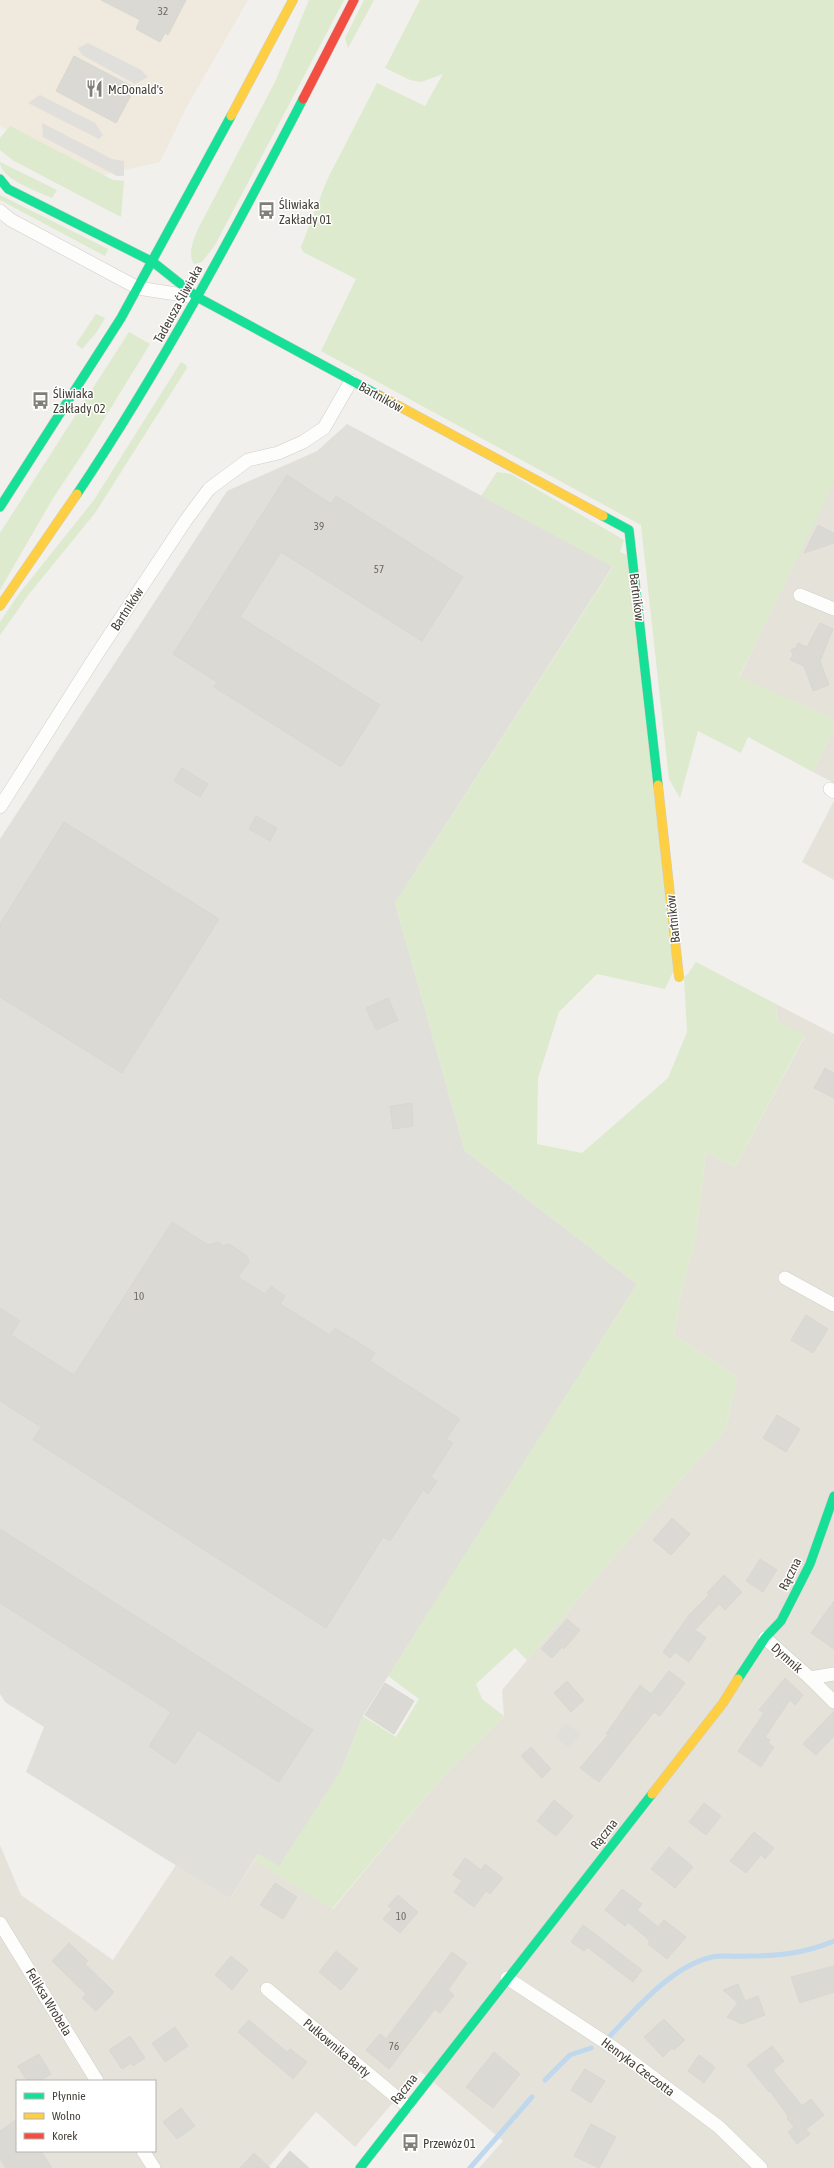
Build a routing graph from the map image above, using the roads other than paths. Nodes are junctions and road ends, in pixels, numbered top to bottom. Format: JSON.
{"nodes":[{"id":1,"x":293,"y":0,"type":"edge"},
{"id":2,"x":354,"y":0,"type":"edge"},
{"id":3,"x":0,"y":179,"type":"edge"},
{"id":4,"x":0,"y":211,"type":"edge"},
{"id":5,"x":153,"y":262,"type":"junction"},
{"id":6,"x":138,"y":288,"type":"junction"},
{"id":7,"x":197,"y":297,"type":"junction"},
{"id":8,"x":351,"y":381,"type":"junction"},
{"id":9,"x":0,"y":507,"type":"edge"},
{"id":10,"x":800,"y":595,"type":"dead end"},
{"id":11,"x":0,"y":606,"type":"edge"},
{"id":12,"x":834,"y":609,"type":"edge"},
{"id":13,"x":0,"y":807,"type":"edge"},
{"id":14,"x":679,"y":977,"type":"dead end"},
{"id":15,"x":785,"y":1278,"type":"dead end"},
{"id":16,"x":834,"y":1304,"type":"edge"},
{"id":17,"x":834,"y":1496,"type":"edge"},
{"id":18,"x":765,"y":1638,"type":"junction"},
{"id":19,"x":834,"y":1674,"type":"edge"},
{"id":20,"x":810,"y":1678,"type":"junction"},
{"id":21,"x":834,"y":1702,"type":"edge"},
{"id":22,"x":0,"y":1923,"type":"edge"},
{"id":23,"x":507,"y":1978,"type":"junction"},
{"id":24,"x":267,"y":1989,"type":"dead end"},
{"id":25,"x":96,"y":2080,"type":"edge"},
{"id":26,"x":407,"y":2106,"type":"junction"},
{"id":27,"x":144,"y":2152,"type":"edge"},
{"id":28,"x":154,"y":2168,"type":"edge"},
{"id":29,"x":360,"y":2168,"type":"edge"},
{"id":30,"x":761,"y":2168,"type":"edge"}],
"edges":[{"from":1,"to":5,"type":"street"},
{"from":2,"to":7,"type":"street","name":"Tadeusza Śliwiaka"},
{"from":3,"to":5,"type":"street","name":"Bartników"},
{"from":4,"to":6,"type":"street"},
{"from":5,"to":6,"type":"street"},
{"from":5,"to":7,"type":"street","name":"Bartników"},
{"from":6,"to":7,"type":"street"},
{"from":6,"to":9,"type":"street"},
{"from":7,"to":8,"type":"street","name":"Bartników"},
{"from":7,"to":11,"type":"street","name":"Tadeusza Śliwiaka"},
{"from":8,"to":13,"type":"street","name":"Bartników"},
{"from":8,"to":14,"type":"street","name":"Bartników"},
{"from":10,"to":12,"type":"street"},
{"from":15,"to":16,"type":"street"},
{"from":17,"to":18,"type":"street","name":"Rączna"},
{"from":18,"to":20,"type":"street","name":"Dymnik"},
{"from":18,"to":23,"type":"street","name":"Rączna"},
{"from":19,"to":20,"type":"street","name":"Dymnik"},
{"from":20,"to":21,"type":"street"},
{"from":22,"to":25,"type":"street","name":"Feliksa Wrobela"},
{"from":23,"to":26,"type":"street","name":"Rączna"},
{"from":23,"to":30,"type":"street","name":"Henryka Czeczotta"},
{"from":24,"to":26,"type":"street","name":"Pułkownika Barty"},
{"from":26,"to":29,"type":"street","name":"Rączna"},
{"from":27,"to":28,"type":"street"}]}
